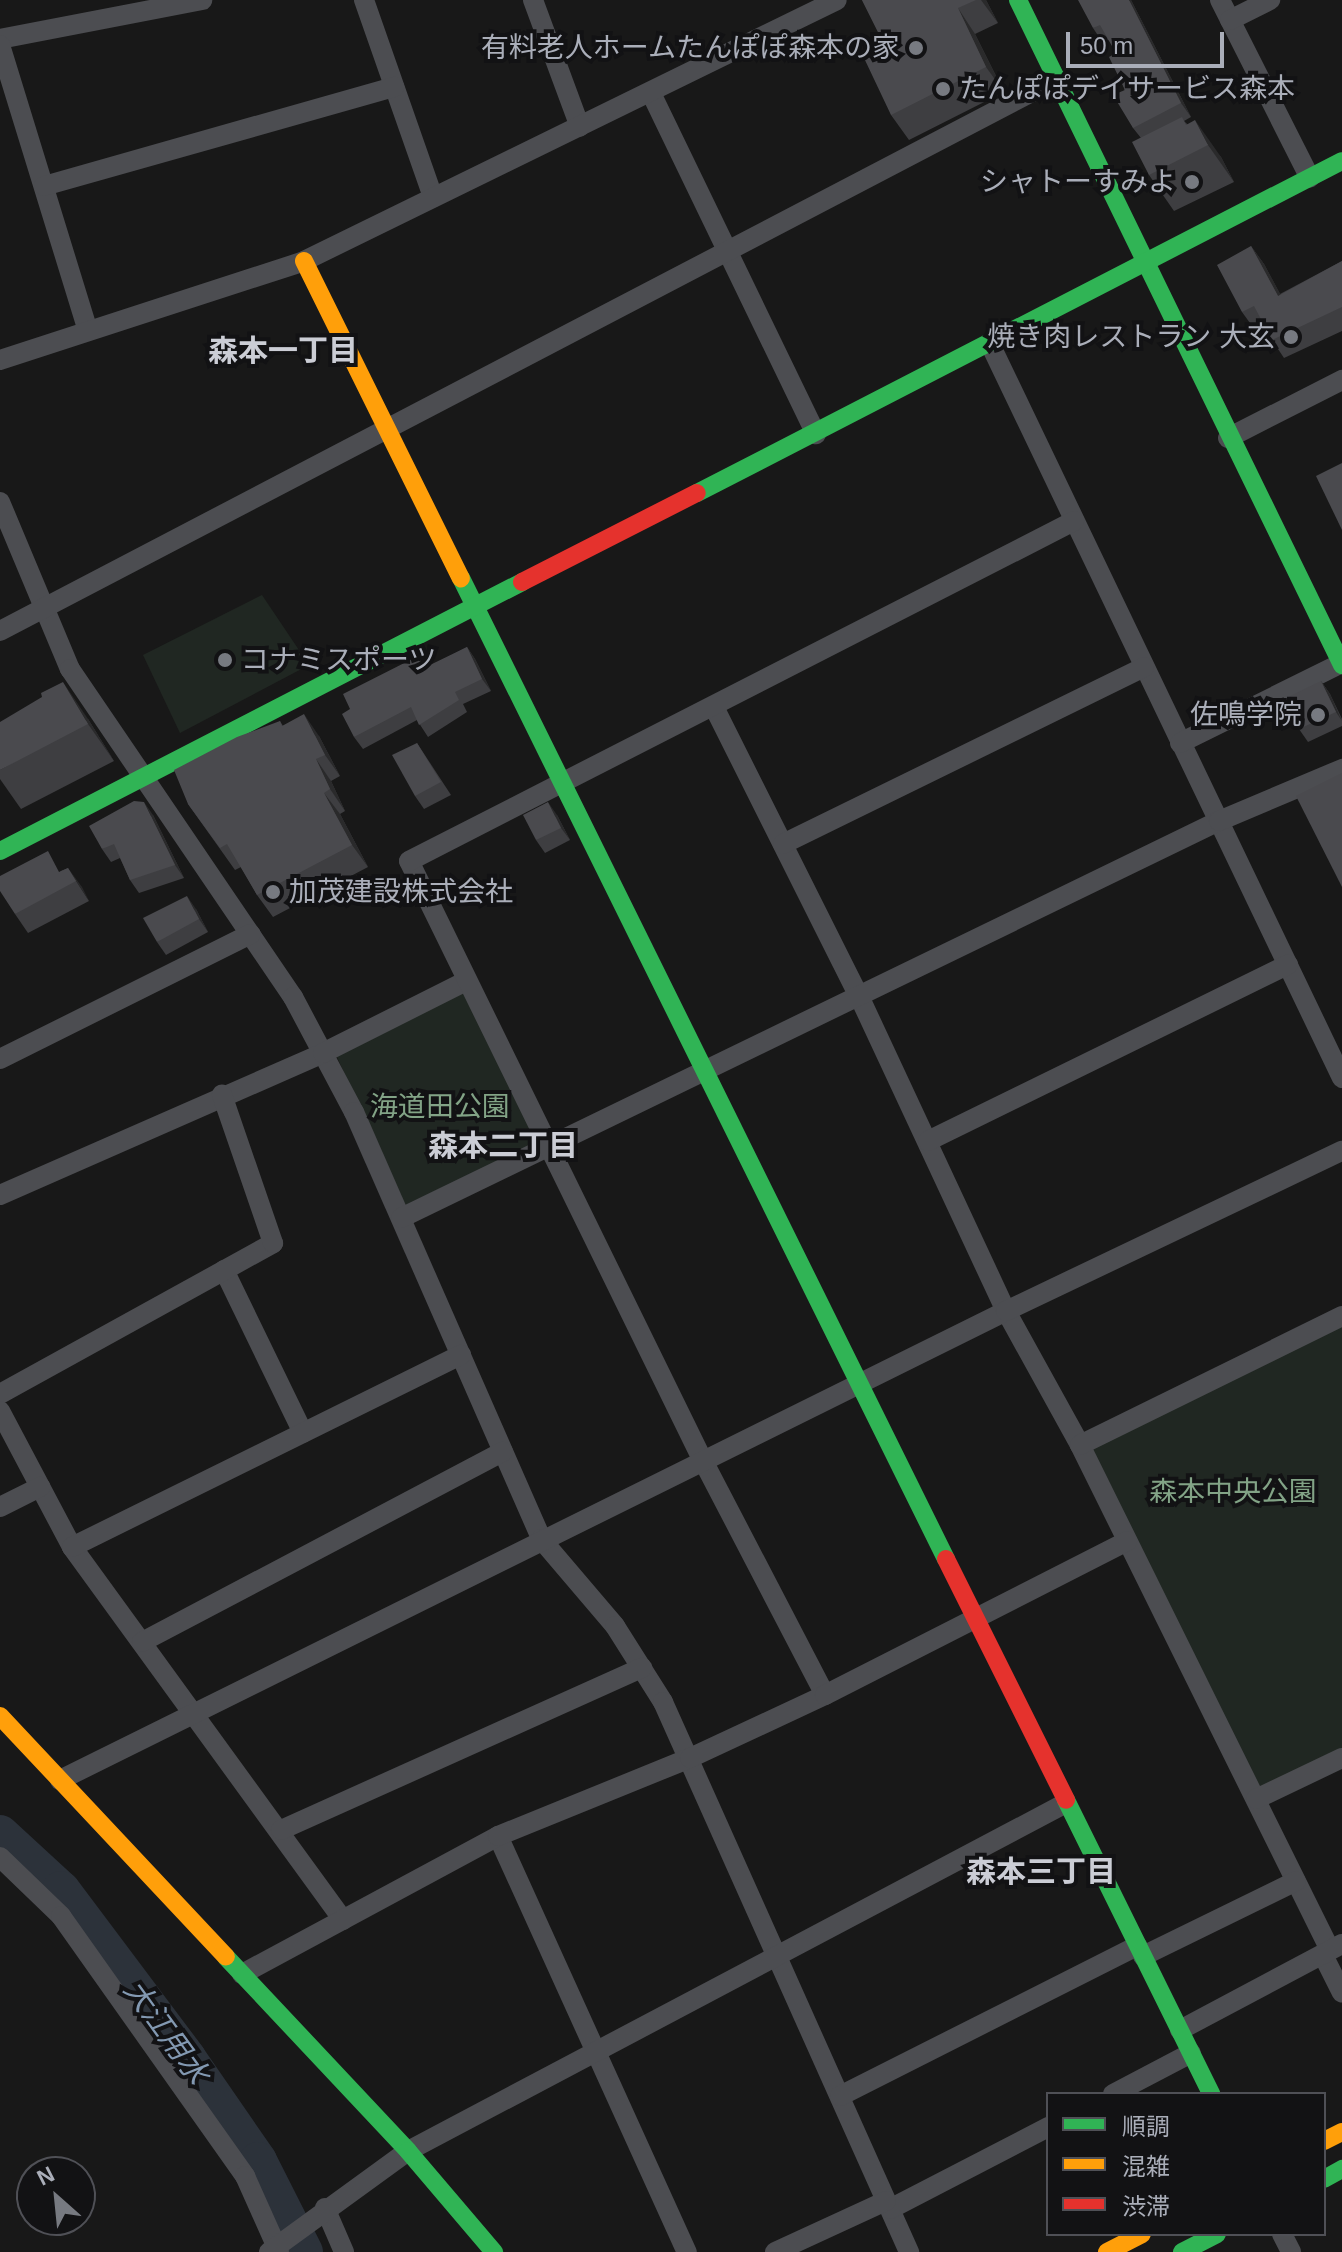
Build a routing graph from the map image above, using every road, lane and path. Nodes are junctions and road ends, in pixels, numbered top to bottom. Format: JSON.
{"nodes":[{"id":1,"x":202,"y":0,"type":"edge"},
{"id":2,"x":364,"y":0,"type":"edge"},
{"id":3,"x":533,"y":0,"type":"edge"},
{"id":4,"x":1018,"y":0,"type":"edge"},
{"id":5,"x":1220,"y":0,"type":"edge"},
{"id":6,"x":1270,"y":0,"type":"edge"},
{"id":7,"x":826,"y":2,"type":"edge"},
{"id":8,"x":169,"y":4,"type":"edge"},
{"id":9,"x":1230,"y":20,"type":"junction"},
{"id":10,"x":0,"y":42,"type":"edge"},
{"id":11,"x":1057,"y":79,"type":"junction"},
{"id":12,"x":394,"y":87,"type":"junction"},
{"id":13,"x":651,"y":93,"type":"junction"},
{"id":14,"x":580,"y":127,"type":"junction"},
{"id":15,"x":1342,"y":161,"type":"edge"},
{"id":16,"x":1310,"y":178,"type":"junction"},
{"id":17,"x":44,"y":186,"type":"junction"},
{"id":18,"x":433,"y":197,"type":"junction"},
{"id":19,"x":725,"y":254,"type":"junction"},
{"id":20,"x":304,"y":261,"type":"junction"},
{"id":21,"x":1147,"y":262,"type":"junction"},
{"id":22,"x":88,"y":331,"type":"junction"},
{"id":23,"x":990,"y":344,"type":"junction"},
{"id":24,"x":0,"y":360,"type":"edge"},
{"id":25,"x":1342,"y":380,"type":"edge"},
{"id":26,"x":387,"y":428,"type":"junction"},
{"id":27,"x":816,"y":434,"type":"junction"},
{"id":28,"x":1228,"y":438,"type":"junction"},
{"id":29,"x":0,"y":502,"type":"edge"},
{"id":30,"x":1074,"y":521,"type":"junction"},
{"id":31,"x":474,"y":603,"type":"junction"},
{"id":32,"x":45,"y":608,"type":"junction"},
{"id":33,"x":0,"y":631,"type":"edge"},
{"id":34,"x":1342,"y":664,"type":"edge"},
{"id":35,"x":1144,"y":667,"type":"junction"},
{"id":36,"x":715,"y":709,"type":"junction"},
{"id":37,"x":1180,"y":743,"type":"junction"},
{"id":38,"x":1342,"y":769,"type":"edge"},
{"id":39,"x":140,"y":777,"type":"junction"},
{"id":40,"x":562,"y":783,"type":"junction"},
{"id":41,"x":1219,"y":821,"type":"junction"},
{"id":42,"x":783,"y":844,"type":"junction"},
{"id":43,"x":0,"y":851,"type":"edge"},
{"id":44,"x":251,"y":934,"type":"junction"},
{"id":45,"x":1288,"y":965,"type":"junction"},
{"id":46,"x":466,"y":981,"type":"junction"},
{"id":47,"x":859,"y":996,"type":"junction"},
{"id":48,"x":323,"y":1053,"type":"junction"},
{"id":49,"x":0,"y":1059,"type":"edge"},
{"id":50,"x":707,"y":1071,"type":"junction"},
{"id":51,"x":1342,"y":1078,"type":"edge"},
{"id":52,"x":222,"y":1095,"type":"junction"},
{"id":53,"x":928,"y":1141,"type":"junction"},
{"id":54,"x":549,"y":1148,"type":"junction"},
{"id":55,"x":1342,"y":1151,"type":"edge"},
{"id":56,"x":0,"y":1195,"type":"edge"},
{"id":57,"x":401,"y":1218,"type":"junction"},
{"id":58,"x":224,"y":1270,"type":"junction"},
{"id":59,"x":1006,"y":1311,"type":"junction"},
{"id":60,"x":1342,"y":1316,"type":"edge"},
{"id":61,"x":461,"y":1355,"type":"junction"},
{"id":62,"x":857,"y":1384,"type":"junction"},
{"id":63,"x":0,"y":1394,"type":"edge"},
{"id":64,"x":0,"y":1411,"type":"edge"},
{"id":65,"x":303,"y":1433,"type":"junction"},
{"id":66,"x":1080,"y":1445,"type":"junction"},
{"id":67,"x":503,"y":1452,"type":"junction"},
{"id":68,"x":703,"y":1461,"type":"junction"},
{"id":69,"x":40,"y":1487,"type":"junction"},
{"id":70,"x":0,"y":1507,"type":"edge"},
{"id":71,"x":541,"y":1539,"type":"junction"},
{"id":72,"x":1127,"y":1541,"type":"junction"},
{"id":73,"x":72,"y":1547,"type":"junction"},
{"id":74,"x":974,"y":1620,"type":"junction"},
{"id":75,"x":142,"y":1642,"type":"junction"},
{"id":76,"x":642,"y":1668,"type":"junction"},
{"id":77,"x":825,"y":1695,"type":"junction"},
{"id":78,"x":194,"y":1712,"type":"junction"},
{"id":79,"x":0,"y":1716,"type":"edge"},
{"id":80,"x":690,"y":1758,"type":"junction"},
{"id":81,"x":1342,"y":1758,"type":"edge"},
{"id":82,"x":60,"y":1780,"type":"junction"},
{"id":83,"x":1256,"y":1799,"type":"junction"},
{"id":84,"x":1066,"y":1803,"type":"junction"},
{"id":85,"x":281,"y":1830,"type":"junction"},
{"id":86,"x":498,"y":1836,"type":"junction"},
{"id":87,"x":0,"y":1857,"type":"edge"},
{"id":88,"x":1296,"y":1881,"type":"junction"},
{"id":89,"x":343,"y":1920,"type":"junction"},
{"id":90,"x":1332,"y":1950,"type":"edge"},
{"id":91,"x":1140,"y":1951,"type":"junction"},
{"id":92,"x":776,"y":1952,"type":"junction"},
{"id":93,"x":242,"y":1974,"type":"junction"},
{"id":94,"x":1342,"y":1993,"type":"edge"},
{"id":95,"x":1180,"y":2030,"type":"junction"},
{"id":96,"x":596,"y":2050,"type":"junction"},
{"id":97,"x":1191,"y":2053,"type":"junction"},
{"id":98,"x":1117,"y":2092,"type":"edge"},
{"id":99,"x":1210,"y":2092,"type":"edge"},
{"id":100,"x":840,"y":2096,"type":"junction"},
{"id":101,"x":1046,"y":2128,"type":"edge"},
{"id":102,"x":408,"y":2151,"type":"junction"},
{"id":103,"x":888,"y":2205,"type":"junction"},
{"id":104,"x":320,"y":2212,"type":"junction"},
{"id":105,"x":1138,"y":2236,"type":"edge"},
{"id":106,"x":1213,"y":2236,"type":"edge"},
{"id":107,"x":277,"y":2248,"type":"edge"},
{"id":108,"x":344,"y":2252,"type":"edge"},
{"id":109,"x":494,"y":2252,"type":"edge"},
{"id":110,"x":687,"y":2252,"type":"edge"},
{"id":111,"x":775,"y":2252,"type":"edge"},
{"id":112,"x":909,"y":2252,"type":"edge"},
{"id":113,"x":1107,"y":2252,"type":"edge"},
{"id":114,"x":1182,"y":2252,"type":"edge"}],
"edges":[{"from":1,"to":8,"type":"street"},
{"from":2,"to":12,"type":"street"},
{"from":3,"to":14,"type":"street"},
{"from":4,"to":11,"type":"street"},
{"from":5,"to":9,"type":"street"},
{"from":6,"to":9,"type":"street"},
{"from":7,"to":13,"type":"street"},
{"from":8,"to":10,"type":"street"},
{"from":9,"to":16,"type":"street"},
{"from":10,"to":17,"type":"street"},
{"from":11,"to":19,"type":"street"},
{"from":11,"to":21,"type":"street"},
{"from":12,"to":17,"type":"street"},
{"from":12,"to":18,"type":"street"},
{"from":13,"to":14,"type":"street"},
{"from":13,"to":19,"type":"street"},
{"from":14,"to":18,"type":"street"},
{"from":15,"to":16,"type":"street"},
{"from":16,"to":21,"type":"street"},
{"from":17,"to":22,"type":"street"},
{"from":18,"to":20,"type":"street"},
{"from":19,"to":26,"type":"street"},
{"from":19,"to":27,"type":"street"},
{"from":20,"to":22,"type":"street"},
{"from":20,"to":26,"type":"street"},
{"from":21,"to":23,"type":"street"},
{"from":21,"to":28,"type":"street"},
{"from":22,"to":24,"type":"street"},
{"from":23,"to":27,"type":"street"},
{"from":23,"to":30,"type":"street"},
{"from":25,"to":28,"type":"street"},
{"from":26,"to":31,"type":"street"},
{"from":26,"to":32,"type":"street"},
{"from":27,"to":31,"type":"street"},
{"from":28,"to":34,"type":"street"},
{"from":29,"to":32,"type":"street"},
{"from":30,"to":35,"type":"street"},
{"from":30,"to":36,"type":"street"},
{"from":31,"to":39,"type":"street"},
{"from":31,"to":40,"type":"street"},
{"from":32,"to":33,"type":"street"},
{"from":32,"to":39,"type":"street"},
{"from":34,"to":37,"type":"street"},
{"from":35,"to":37,"type":"street"},
{"from":35,"to":42,"type":"street"},
{"from":36,"to":40,"type":"street"},
{"from":36,"to":42,"type":"street"},
{"from":37,"to":41,"type":"street"},
{"from":38,"to":41,"type":"street"},
{"from":39,"to":43,"type":"street"},
{"from":39,"to":44,"type":"street"},
{"from":40,"to":46,"type":"street"},
{"from":40,"to":50,"type":"street"},
{"from":41,"to":45,"type":"street"},
{"from":41,"to":47,"type":"street"},
{"from":42,"to":47,"type":"street"},
{"from":44,"to":48,"type":"street"},
{"from":44,"to":49,"type":"street"},
{"from":45,"to":51,"type":"street"},
{"from":45,"to":53,"type":"street"},
{"from":46,"to":48,"type":"street"},
{"from":46,"to":54,"type":"street"},
{"from":47,"to":50,"type":"street"},
{"from":47,"to":53,"type":"street"},
{"from":48,"to":52,"type":"street"},
{"from":48,"to":57,"type":"street"},
{"from":50,"to":54,"type":"street"},
{"from":50,"to":62,"type":"street"},
{"from":52,"to":56,"type":"street"},
{"from":52,"to":58,"type":"street"},
{"from":53,"to":59,"type":"street"},
{"from":54,"to":57,"type":"street"},
{"from":54,"to":68,"type":"street"},
{"from":55,"to":59,"type":"street"},
{"from":57,"to":61,"type":"street"},
{"from":58,"to":63,"type":"street"},
{"from":58,"to":65,"type":"street"},
{"from":59,"to":62,"type":"street"},
{"from":59,"to":66,"type":"street"},
{"from":60,"to":66,"type":"street"},
{"from":61,"to":65,"type":"street"},
{"from":61,"to":67,"type":"street"},
{"from":62,"to":68,"type":"street"},
{"from":62,"to":74,"type":"street"},
{"from":64,"to":69,"type":"street"},
{"from":65,"to":73,"type":"street"},
{"from":66,"to":72,"type":"street"},
{"from":67,"to":71,"type":"street"},
{"from":67,"to":75,"type":"street"},
{"from":68,"to":71,"type":"street"},
{"from":68,"to":77,"type":"street"},
{"from":69,"to":70,"type":"street"},
{"from":69,"to":73,"type":"street"},
{"from":71,"to":76,"type":"street"},
{"from":71,"to":78,"type":"street"},
{"from":72,"to":74,"type":"street"},
{"from":72,"to":83,"type":"street"},
{"from":73,"to":75,"type":"street"},
{"from":74,"to":77,"type":"street"},
{"from":74,"to":84,"type":"street"},
{"from":75,"to":78,"type":"street"},
{"from":76,"to":80,"type":"street"},
{"from":76,"to":85,"type":"street"},
{"from":77,"to":80,"type":"street"},
{"from":78,"to":82,"type":"street"},
{"from":78,"to":85,"type":"street"},
{"from":79,"to":82,"type":"street"},
{"from":80,"to":86,"type":"street"},
{"from":80,"to":92,"type":"street"},
{"from":81,"to":83,"type":"street"},
{"from":82,"to":93,"type":"street"},
{"from":83,"to":88,"type":"street"},
{"from":84,"to":91,"type":"street"},
{"from":84,"to":92,"type":"street"},
{"from":85,"to":89,"type":"street"},
{"from":86,"to":89,"type":"street"},
{"from":86,"to":96,"type":"street"},
{"from":87,"to":107,"type":"street"},
{"from":88,"to":90,"type":"street"},
{"from":88,"to":91,"type":"street"},
{"from":89,"to":93,"type":"street"},
{"from":90,"to":94,"type":"street"},
{"from":90,"to":95,"type":"street"},
{"from":91,"to":95,"type":"street"},
{"from":91,"to":100,"type":"street"},
{"from":92,"to":96,"type":"street"},
{"from":92,"to":100,"type":"street"},
{"from":93,"to":102,"type":"street"},
{"from":95,"to":97,"type":"street"},
{"from":96,"to":102,"type":"street"},
{"from":96,"to":110,"type":"street"},
{"from":97,"to":98,"type":"street"},
{"from":97,"to":99,"type":"street"},
{"from":100,"to":103,"type":"street"},
{"from":101,"to":103,"type":"street"},
{"from":102,"to":104,"type":"street"},
{"from":102,"to":109,"type":"street"},
{"from":103,"to":111,"type":"street"},
{"from":103,"to":112,"type":"street"},
{"from":104,"to":107,"type":"street"},
{"from":104,"to":108,"type":"street"},
{"from":105,"to":113,"type":"street"},
{"from":106,"to":114,"type":"street"}]}
